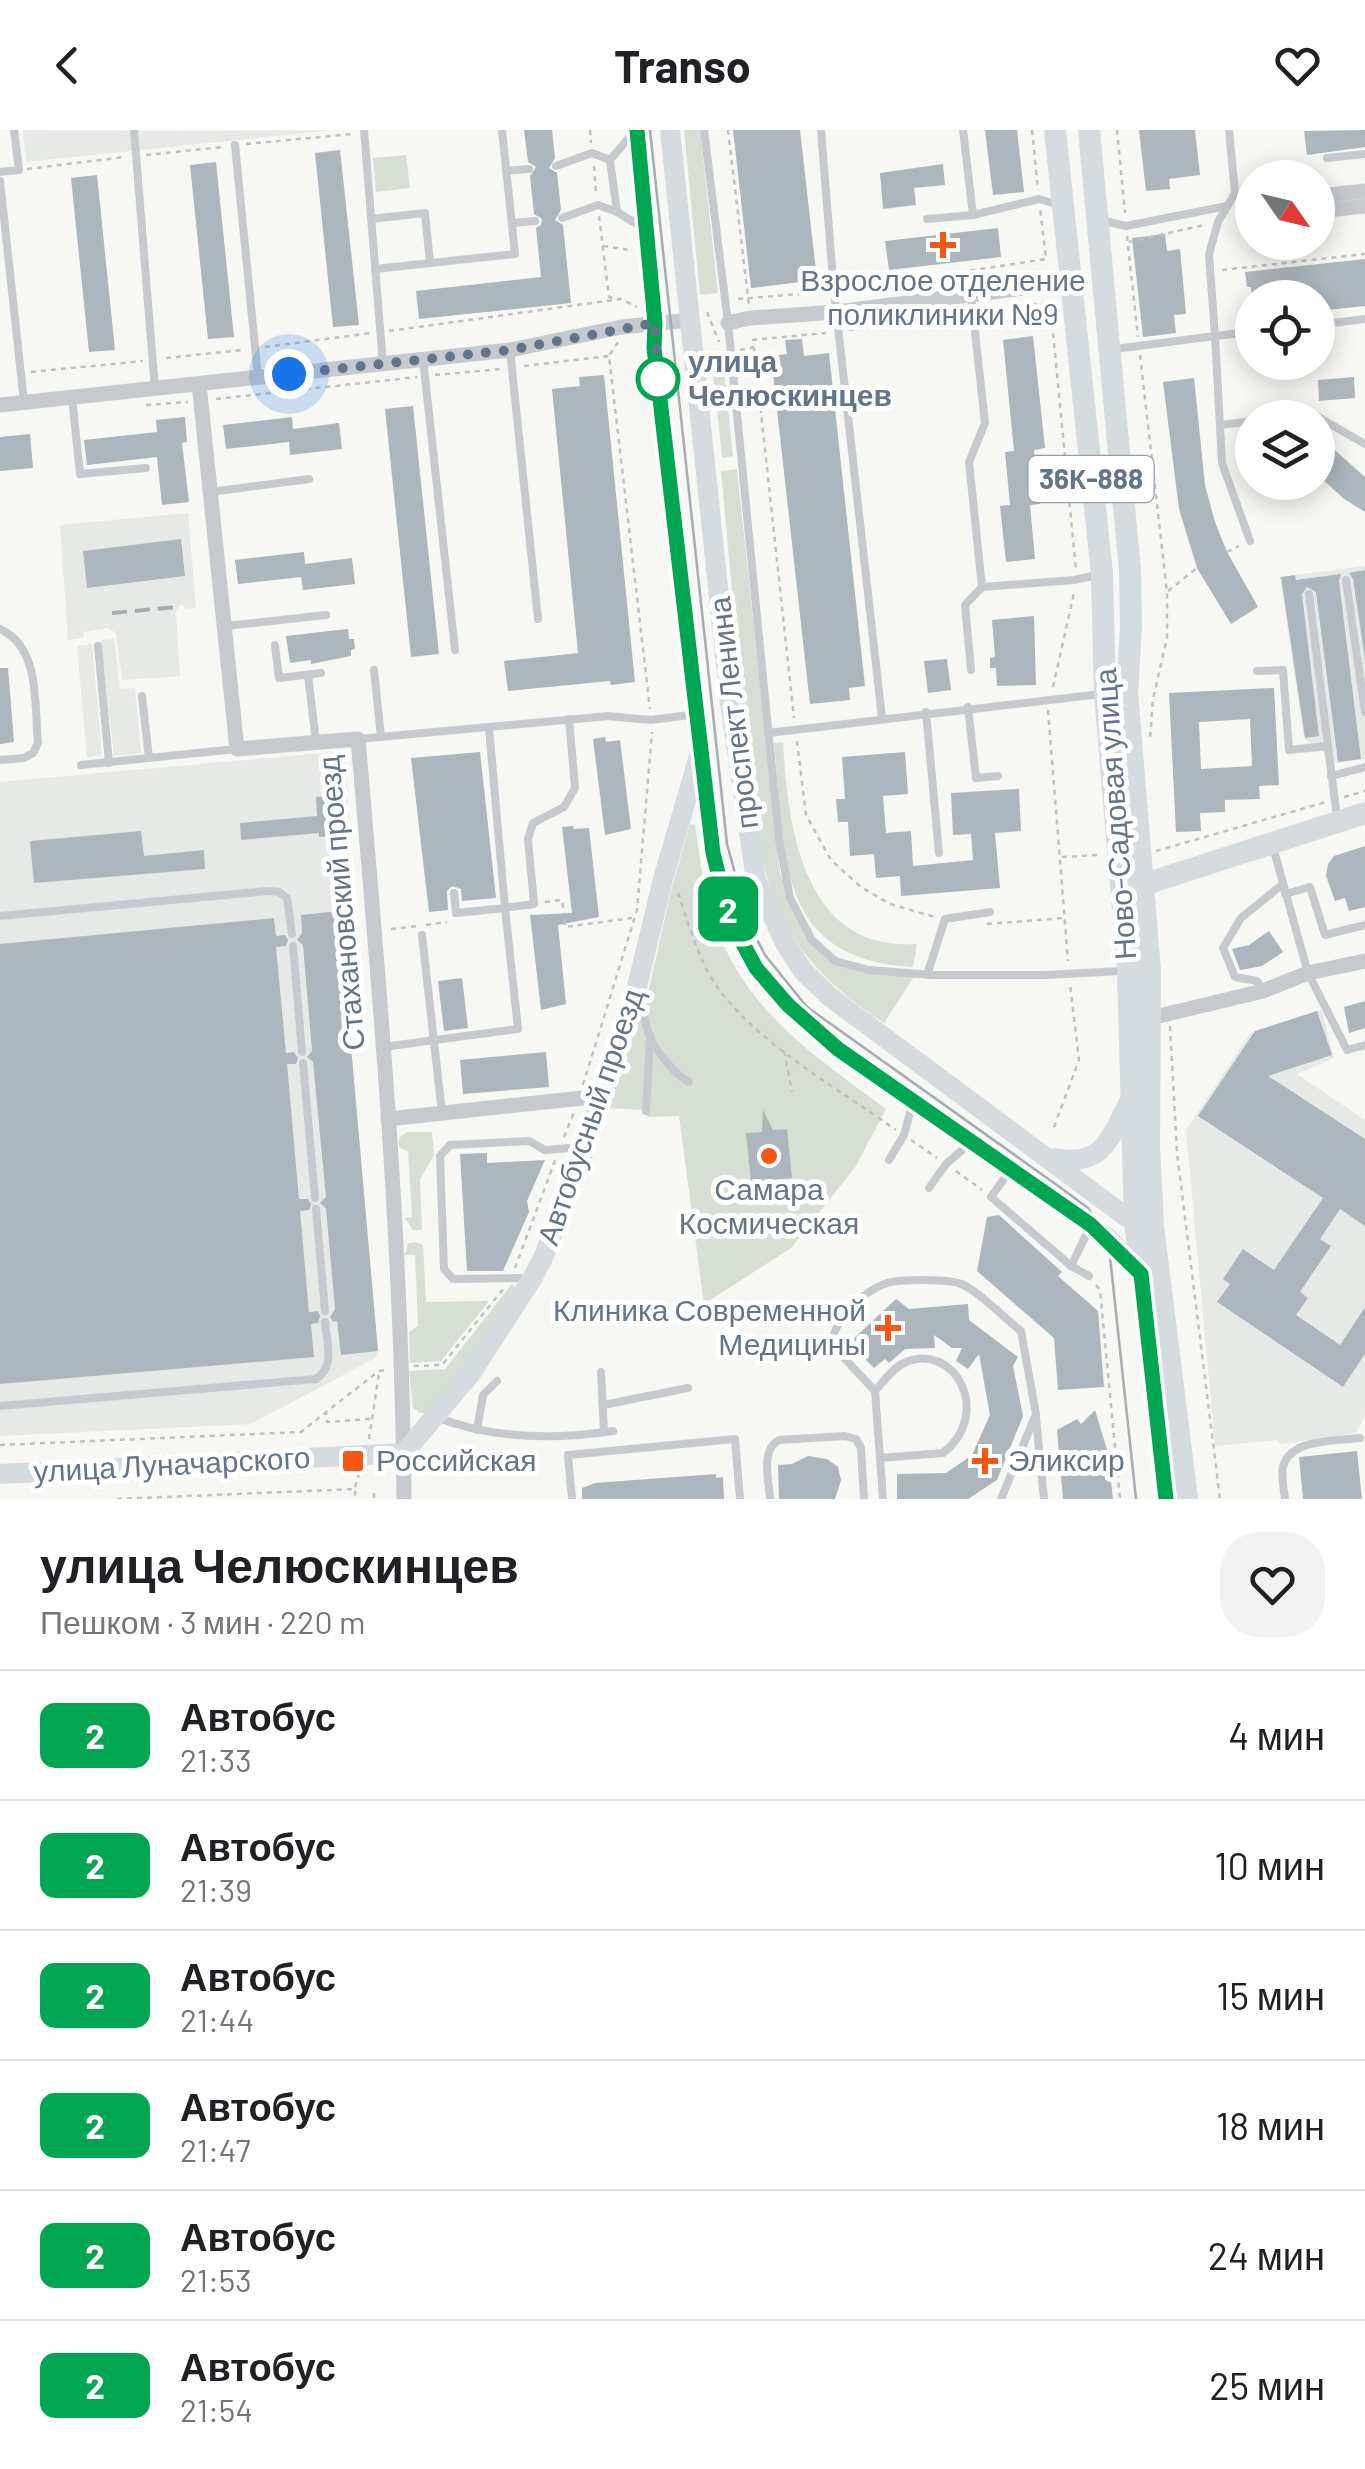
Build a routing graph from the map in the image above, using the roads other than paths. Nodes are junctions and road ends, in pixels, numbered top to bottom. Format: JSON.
{"nodes":[{"id":1,"x":14,"y":130,"type":"edge"},
{"id":2,"x":134,"y":130,"type":"edge"},
{"id":3,"x":502,"y":130,"type":"edge"},
{"id":4,"x":636,"y":130,"type":"edge"},
{"id":5,"x":670,"y":130,"type":"edge"},
{"id":6,"x":704,"y":130,"type":"edge"},
{"id":7,"x":821,"y":130,"type":"edge"},
{"id":8,"x":964,"y":130,"type":"edge"},
{"id":9,"x":1055,"y":130,"type":"edge"},
{"id":10,"x":1089,"y":130,"type":"edge"},
{"id":11,"x":1229,"y":130,"type":"edge"},
{"id":12,"x":364,"y":132,"type":"edge"},
{"id":13,"x":235,"y":146,"type":"road end"},
{"id":14,"x":1365,"y":154,"type":"edge"},
{"id":15,"x":1327,"y":158,"type":"dead end"},
{"id":16,"x":610,"y":160,"type":"junction"},
{"id":17,"x":556,"y":166,"type":"dead end"},
{"id":18,"x":529,"y":168,"type":"dead end"},
{"id":19,"x":506,"y":171,"type":"junction"},
{"id":20,"x":0,"y":172,"type":"edge"},
{"id":21,"x":0,"y":181,"type":"edge"},
{"id":22,"x":1365,"y":190,"type":"edge"},
{"id":23,"x":1335,"y":194,"type":"edge"},
{"id":24,"x":1062,"y":205,"type":"junction"},
{"id":25,"x":1227,"y":206,"type":"junction"},
{"id":26,"x":1365,"y":206,"type":"edge"},
{"id":27,"x":1335,"y":209,"type":"edge"},
{"id":28,"x":617,"y":212,"type":"junction"},
{"id":29,"x":973,"y":215,"type":"junction"},
{"id":30,"x":562,"y":218,"type":"dead end"},
{"id":31,"x":371,"y":219,"type":"junction"},
{"id":32,"x":927,"y":219,"type":"dead end"},
{"id":33,"x":1098,"y":220,"type":"junction"},
{"id":34,"x":535,"y":221,"type":"dead end"},
{"id":35,"x":512,"y":223,"type":"junction"},
{"id":36,"x":646,"y":230,"type":"junction"},
{"id":37,"x":430,"y":263,"type":"junction"},
{"id":38,"x":376,"y":269,"type":"junction"},
{"id":39,"x":1069,"y":282,"type":"junction"},
{"id":40,"x":971,"y":292,"type":"junction"},
{"id":41,"x":690,"y":310,"type":"junction"},
{"id":42,"x":837,"y":312,"type":"junction"},
{"id":43,"x":1365,"y":319,"type":"edge"},
{"id":44,"x":1335,"y":322,"type":"edge"},
{"id":45,"x":655,"y":323,"type":"junction"},
{"id":46,"x":728,"y":323,"type":"junction"},
{"id":47,"x":1235,"y":334,"type":"edge"},
{"id":48,"x":1215,"y":336,"type":"junction"},
{"id":49,"x":510,"y":350,"type":"junction"},
{"id":50,"x":1110,"y":350,"type":"junction"},
{"id":51,"x":383,"y":364,"type":"junction"},
{"id":52,"x":425,"y":368,"type":"junction"},
{"id":53,"x":258,"y":377,"type":"junction"},
{"id":54,"x":155,"y":389,"type":"junction"},
{"id":55,"x":200,"y":392,"type":"junction"},
{"id":56,"x":72,"y":396,"type":"junction"},
{"id":57,"x":24,"y":402,"type":"junction"},
{"id":58,"x":0,"y":404,"type":"edge"},
{"id":59,"x":1235,"y":423,"type":"edge"},
{"id":60,"x":1220,"y":425,"type":"junction"},
{"id":61,"x":1335,"y":427,"type":"edge"},
{"id":62,"x":1365,"y":444,"type":"edge"},
{"id":63,"x":146,"y":468,"type":"dead end"},
{"id":64,"x":309,"y":480,"type":"dead end"},
{"id":65,"x":210,"y":492,"type":"junction"},
{"id":66,"x":1250,"y":540,"type":"road end"},
{"id":67,"x":1102,"y":574,"type":"junction"},
{"id":68,"x":1346,"y":580,"type":"dead end"},
{"id":69,"x":982,"y":587,"type":"junction"},
{"id":70,"x":1309,"y":594,"type":"dead end"},
{"id":71,"x":326,"y":615,"type":"dead end"},
{"id":72,"x":538,"y":619,"type":"dead end"},
{"id":73,"x":224,"y":626,"type":"junction"},
{"id":74,"x":1104,"y":626,"type":"junction"},
{"id":75,"x":1131,"y":627,"type":"junction"},
{"id":76,"x":0,"y":630,"type":"edge"},
{"id":77,"x":275,"y":645,"type":"dead end"},
{"id":78,"x":98,"y":646,"type":"dead end"},
{"id":79,"x":455,"y":650,"type":"dead end"},
{"id":80,"x":374,"y":670,"type":"dead end"},
{"id":81,"x":971,"y":670,"type":"dead end"},
{"id":82,"x":1256,"y":671,"type":"dead end"},
{"id":83,"x":322,"y":673,"type":"dead end"},
{"id":84,"x":308,"y":674,"type":"junction"},
{"id":85,"x":1104,"y":685,"type":"junction"},
{"id":86,"x":142,"y":696,"type":"dead end"},
{"id":87,"x":968,"y":707,"type":"junction"},
{"id":88,"x":926,"y":712,"type":"junction"},
{"id":89,"x":1365,"y":712,"type":"edge"},
{"id":90,"x":696,"y":714,"type":"junction"},
{"id":91,"x":882,"y":718,"type":"junction"},
{"id":92,"x":569,"y":720,"type":"junction"},
{"id":93,"x":489,"y":728,"type":"junction"},
{"id":94,"x":768,"y":733,"type":"junction"},
{"id":95,"x":381,"y":738,"type":"junction"},
{"id":96,"x":358,"y":739,"type":"junction"},
{"id":97,"x":316,"y":742,"type":"junction"},
{"id":98,"x":702,"y":744,"type":"junction"},
{"id":99,"x":1328,"y":746,"type":"junction"},
{"id":100,"x":237,"y":749,"type":"junction"},
{"id":101,"x":149,"y":758,"type":"junction"},
{"id":102,"x":0,"y":760,"type":"edge"},
{"id":103,"x":109,"y":762,"type":"junction"},
{"id":104,"x":82,"y":765,"type":"dead end"},
{"id":105,"x":1365,"y":768,"type":"edge"},
{"id":106,"x":998,"y":776,"type":"dead end"},
{"id":107,"x":1331,"y":776,"type":"junction"},
{"id":108,"x":1336,"y":811,"type":"junction"},
{"id":109,"x":1365,"y":813,"type":"edge"},
{"id":110,"x":1272,"y":845,"type":"junction"},
{"id":111,"x":938,"y":853,"type":"dead end"},
{"id":112,"x":1132,"y":888,"type":"junction"},
{"id":113,"x":1284,"y":889,"type":"junction"},
{"id":114,"x":454,"y":893,"type":"dead end"},
{"id":115,"x":504,"y":908,"type":"junction"},
{"id":116,"x":990,"y":912,"type":"dead end"},
{"id":117,"x":0,"y":916,"type":"edge"},
{"id":118,"x":1365,"y":925,"type":"edge"},
{"id":119,"x":292,"y":934,"type":"dead end"},
{"id":120,"x":422,"y":935,"type":"dead end"},
{"id":121,"x":293,"y":946,"type":"dead end"},
{"id":122,"x":1365,"y":962,"type":"edge"},
{"id":123,"x":1128,"y":970,"type":"junction"},
{"id":124,"x":1308,"y":973,"type":"junction"},
{"id":125,"x":927,"y":975,"type":"junction"},
{"id":126,"x":1263,"y":991,"type":"junction"},
{"id":127,"x":636,"y":992,"type":"junction"},
{"id":128,"x":1150,"y":1019,"type":"junction"},
{"id":129,"x":650,"y":1036,"type":"junction"},
{"id":130,"x":434,"y":1043,"type":"junction"},
{"id":131,"x":1365,"y":1045,"type":"edge"},
{"id":132,"x":383,"y":1047,"type":"junction"},
{"id":133,"x":302,"y":1052,"type":"dead end"},
{"id":134,"x":304,"y":1063,"type":"dead end"},
{"id":135,"x":689,"y":1082,"type":"dead end"},
{"id":136,"x":600,"y":1096,"type":"junction"},
{"id":137,"x":913,"y":1100,"type":"junction"},
{"id":138,"x":1130,"y":1100,"type":"junction"},
{"id":139,"x":646,"y":1112,"type":"dead end"},
{"id":140,"x":442,"y":1113,"type":"junction"},
{"id":141,"x":388,"y":1119,"type":"junction"},
{"id":142,"x":972,"y":1142,"type":"junction"},
{"id":143,"x":585,"y":1147,"type":"junction"},
{"id":144,"x":1050,"y":1158,"type":"junction"},
{"id":145,"x":889,"y":1160,"type":"dead end"},
{"id":146,"x":1011,"y":1169,"type":"junction"},
{"id":147,"x":929,"y":1188,"type":"dead end"},
{"id":148,"x":314,"y":1198,"type":"dead end"},
{"id":149,"x":316,"y":1209,"type":"dead end"},
{"id":150,"x":1144,"y":1224,"type":"junction"},
{"id":151,"x":1091,"y":1225,"type":"junction"},
{"id":152,"x":1072,"y":1266,"type":"junction"},
{"id":153,"x":1141,"y":1274,"type":"junction"},
{"id":154,"x":1090,"y":1276,"type":"road end"},
{"id":155,"x":534,"y":1277,"type":"junction"},
{"id":156,"x":325,"y":1310,"type":"dead end"},
{"id":157,"x":325,"y":1322,"type":"dead end"},
{"id":158,"x":601,"y":1372,"type":"dead end"},
{"id":159,"x":497,"y":1381,"type":"dead end"},
{"id":160,"x":688,"y":1388,"type":"dead end"},
{"id":161,"x":875,"y":1390,"type":"junction"},
{"id":162,"x":603,"y":1405,"type":"junction"},
{"id":163,"x":0,"y":1406,"type":"edge"},
{"id":164,"x":1036,"y":1414,"type":"junction"},
{"id":165,"x":435,"y":1416,"type":"junction"},
{"id":166,"x":477,"y":1430,"type":"junction"},
{"id":167,"x":1360,"y":1438,"type":"dead end"},
{"id":168,"x":404,"y":1453,"type":"junction"},
{"id":169,"x":880,"y":1458,"type":"junction"},
{"id":170,"x":0,"y":1474,"type":"edge"},
{"id":171,"x":404,"y":1499,"type":"edge"},
{"id":172,"x":572,"y":1499,"type":"edge"},
{"id":173,"x":740,"y":1499,"type":"edge"},
{"id":174,"x":770,"y":1499,"type":"edge"},
{"id":175,"x":864,"y":1499,"type":"edge"},
{"id":176,"x":883,"y":1499,"type":"edge"},
{"id":177,"x":1001,"y":1499,"type":"edge"},
{"id":178,"x":1044,"y":1499,"type":"edge"},
{"id":179,"x":1166,"y":1499,"type":"edge"},
{"id":180,"x":1187,"y":1499,"type":"edge"},
{"id":181,"x":1285,"y":1499,"type":"edge"}],
"edges":[{"from":1,"to":20,"type":"lane"},
{"from":2,"to":54,"type":"lane"},
{"from":3,"to":19,"type":"lane"},
{"from":4,"to":16,"type":"lane"},
{"from":4,"to":36,"type":"main road","name":"проспект Ленина"},
{"from":5,"to":41,"type":"main road","name":"проспект Ленина"},
{"from":6,"to":46,"type":"lane"},
{"from":7,"to":42,"type":"lane"},
{"from":8,"to":29,"type":"lane"},
{"from":9,"to":24,"type":"main road","name":"Ново-Садовая улица","number":"36К-888"},
{"from":10,"to":33,"type":"main road","name":"Ново-Садовая улица","number":"36К-888"},
{"from":11,"to":25,"type":"lane"},
{"from":12,"to":31,"type":"lane"},
{"from":13,"to":53,"type":"lane"},
{"from":14,"to":15,"type":"lane"},
{"from":16,"to":17,"type":"lane"},
{"from":16,"to":28,"type":"lane"},
{"from":18,"to":19,"type":"lane"},
{"from":19,"to":35,"type":"lane"},
{"from":21,"to":57,"type":"lane"},
{"from":22,"to":23,"type":"street"},
{"from":24,"to":29,"type":"lane"},
{"from":24,"to":39,"type":"main road","name":"Ново-Садовая улица","number":"36К-888"},
{"from":25,"to":33,"type":"lane"},
{"from":25,"to":48,"type":"lane"},
{"from":26,"to":27,"type":"street"},
{"from":28,"to":30,"type":"lane"},
{"from":28,"to":36,"type":"lane"},
{"from":29,"to":32,"type":"lane"},
{"from":31,"to":37,"type":"lane"},
{"from":31,"to":38,"type":"lane"},
{"from":33,"to":50,"type":"main road","name":"Ново-Садовая улица","number":"36К-888"},
{"from":34,"to":35,"type":"lane"},
{"from":35,"to":37,"type":"lane"},
{"from":36,"to":45,"type":"main road","name":"проспект Ленина"},
{"from":37,"to":38,"type":"lane"},
{"from":38,"to":51,"type":"lane"},
{"from":39,"to":40,"type":"street"},
{"from":39,"to":67,"type":"main road","name":"Ново-Садовая улица","number":"36К-888"},
{"from":40,"to":42,"type":"street"},
{"from":40,"to":69,"type":"lane"},
{"from":41,"to":45,"type":"street"},
{"from":41,"to":144,"type":"main road","name":"проспект Ленина"},
{"from":42,"to":46,"type":"street"},
{"from":42,"to":91,"type":"lane"},
{"from":43,"to":44,"type":"lane"},
{"from":45,"to":49,"type":"street"},
{"from":45,"to":90,"type":"main road","name":"проспект Ленина"},
{"from":46,"to":94,"type":"lane"},
{"from":47,"to":48,"type":"lane"},
{"from":48,"to":50,"type":"lane"},
{"from":48,"to":60,"type":"lane"},
{"from":49,"to":52,"type":"street"},
{"from":49,"to":72,"type":"lane"},
{"from":50,"to":75,"type":"main road","name":"Ново-Садовая улица","number":"36К-888"},
{"from":51,"to":52,"type":"street"},
{"from":51,"to":53,"type":"street"},
{"from":52,"to":79,"type":"lane"},
{"from":53,"to":55,"type":"street"},
{"from":54,"to":55,"type":"street"},
{"from":54,"to":56,"type":"street"},
{"from":55,"to":65,"type":"street"},
{"from":56,"to":57,"type":"street"},
{"from":56,"to":63,"type":"lane"},
{"from":57,"to":58,"type":"street"},
{"from":59,"to":60,"type":"lane"},
{"from":60,"to":66,"type":"lane"},
{"from":61,"to":62,"type":"lane"},
{"from":64,"to":65,"type":"lane"},
{"from":65,"to":73,"type":"street"},
{"from":67,"to":69,"type":"lane"},
{"from":67,"to":74,"type":"main road","name":"Ново-Садовая улица","number":"36К-888"},
{"from":68,"to":89,"type":"lane"},
{"from":69,"to":81,"type":"lane"},
{"from":70,"to":99,"type":"lane"},
{"from":71,"to":73,"type":"lane"},
{"from":73,"to":100,"type":"street"},
{"from":74,"to":75,"type":"main road"},
{"from":74,"to":85,"type":"main road","name":"Ново-Садовая улица","number":"36К-888"},
{"from":75,"to":112,"type":"main road","name":"Ново-Садовая улица","number":"36К-888"},
{"from":76,"to":102,"type":"lane"},
{"from":77,"to":84,"type":"lane"},
{"from":78,"to":103,"type":"lane"},
{"from":80,"to":95,"type":"lane"},
{"from":82,"to":99,"type":"lane"},
{"from":83,"to":84,"type":"lane"},
{"from":84,"to":97,"type":"lane"},
{"from":85,"to":87,"type":"lane"},
{"from":85,"to":112,"type":"main road","name":"Ново-Садовая улица"},
{"from":86,"to":101,"type":"lane"},
{"from":87,"to":88,"type":"lane"},
{"from":87,"to":106,"type":"lane"},
{"from":88,"to":91,"type":"lane"},
{"from":88,"to":111,"type":"lane"},
{"from":90,"to":92,"type":"lane"},
{"from":90,"to":98,"type":"main road","name":"проспект Ленина"},
{"from":91,"to":94,"type":"lane"},
{"from":92,"to":93,"type":"lane"},
{"from":92,"to":115,"type":"lane"},
{"from":93,"to":95,"type":"lane"},
{"from":93,"to":115,"type":"lane"},
{"from":94,"to":125,"type":"lane"},
{"from":95,"to":96,"type":"lane"},
{"from":96,"to":97,"type":"street","name":"Стахановский проезд"},
{"from":96,"to":132,"type":"street","name":"Стахановский проезд"},
{"from":97,"to":100,"type":"street","name":"Стахановский проезд"},
{"from":98,"to":127,"type":"main road","name":"Автобусный проезд"},
{"from":98,"to":137,"type":"main road","name":"проспект Ленина"},
{"from":99,"to":107,"type":"lane"},
{"from":100,"to":101,"type":"lane"},
{"from":101,"to":103,"type":"lane"},
{"from":103,"to":104,"type":"lane"},
{"from":105,"to":107,"type":"lane"},
{"from":107,"to":108,"type":"lane"},
{"from":108,"to":109,"type":"main road"},
{"from":108,"to":110,"type":"main road"},
{"from":110,"to":112,"type":"main road"},
{"from":110,"to":113,"type":"lane"},
{"from":112,"to":123,"type":"main road","name":"Ново-Садовая улица"},
{"from":112,"to":128,"type":"main road","name":"Ново-Садовая улица","number":"36К-888"},
{"from":113,"to":118,"type":"lane"},
{"from":113,"to":124,"type":"lane"},
{"from":113,"to":126,"type":"lane"},
{"from":114,"to":115,"type":"lane"},
{"from":115,"to":130,"type":"lane"},
{"from":116,"to":125,"type":"lane"},
{"from":117,"to":119,"type":"lane"},
{"from":120,"to":130,"type":"lane"},
{"from":121,"to":133,"type":"lane"},
{"from":122,"to":124,"type":"street"},
{"from":123,"to":125,"type":"lane"},
{"from":123,"to":128,"type":"main road","name":"Ново-Садовая улица"},
{"from":124,"to":126,"type":"street"},
{"from":124,"to":131,"type":"lane"},
{"from":126,"to":128,"type":"street"},
{"from":127,"to":129,"type":"lane"},
{"from":127,"to":136,"type":"main road","name":"Автобусный проезд"},
{"from":128,"to":138,"type":"main road","name":"Ново-Садовая улица"},
{"from":128,"to":150,"type":"main road","name":"Ново-Садовая улица","number":"36К-888"},
{"from":129,"to":135,"type":"lane"},
{"from":129,"to":139,"type":"lane"},
{"from":130,"to":132,"type":"lane"},
{"from":130,"to":140,"type":"lane"},
{"from":132,"to":141,"type":"street","name":"Стахановский проезд"},
{"from":134,"to":148,"type":"lane"},
{"from":136,"to":140,"type":"street"},
{"from":136,"to":143,"type":"main road","name":"Автобусный проезд"},
{"from":137,"to":142,"type":"main road","name":"проспект Ленина"},
{"from":137,"to":145,"type":"lane"},
{"from":138,"to":144,"type":"main road"},
{"from":138,"to":150,"type":"main road","name":"Ново-Садовая улица"},
{"from":140,"to":141,"type":"street"},
{"from":141,"to":168,"type":"street","name":"Стахановский проезд"},
{"from":142,"to":146,"type":"main road","name":"проспект Ленина"},
{"from":142,"to":147,"type":"lane"},
{"from":143,"to":155,"type":"main road","name":"Автобусный проезд"},
{"from":143,"to":155,"type":"lane"},
{"from":144,"to":150,"type":"main road","name":"проспект Ленина"},
{"from":146,"to":151,"type":"main road","name":"проспект Ленина"},
{"from":146,"to":152,"type":"lane"},
{"from":149,"to":156,"type":"lane"},
{"from":150,"to":153,"type":"main road","name":"Ново-Садовая улица"},
{"from":150,"to":180,"type":"main road","name":"Ново-Садовая улица","number":"36К-888"},
{"from":151,"to":152,"type":"lane"},
{"from":151,"to":153,"type":"main road","name":"проспект Ленина"},
{"from":152,"to":154,"type":"lane"},
{"from":153,"to":179,"type":"main road","name":"Ново-Садовая улица"},
{"from":155,"to":165,"type":"main road","name":"Автобусный проезд"},
{"from":157,"to":163,"type":"lane"},
{"from":158,"to":162,"type":"lane"},
{"from":159,"to":166,"type":"lane"},
{"from":160,"to":162,"type":"lane"},
{"from":161,"to":164,"type":"lane"},
{"from":161,"to":169,"type":"lane"},
{"from":161,"to":169,"type":"lane"},
{"from":162,"to":166,"type":"lane"},
{"from":164,"to":177,"type":"lane"},
{"from":164,"to":178,"type":"lane"},
{"from":165,"to":166,"type":"lane"},
{"from":165,"to":168,"type":"main road","name":"Автобусный проезд"},
{"from":167,"to":181,"type":"lane"},
{"from":168,"to":170,"type":"main road","name":"улица Луначарского"},
{"from":168,"to":171,"type":"street"},
{"from":169,"to":176,"type":"lane"},
{"from":172,"to":173,"type":"lane"},
{"from":174,"to":175,"type":"lane"}]}
